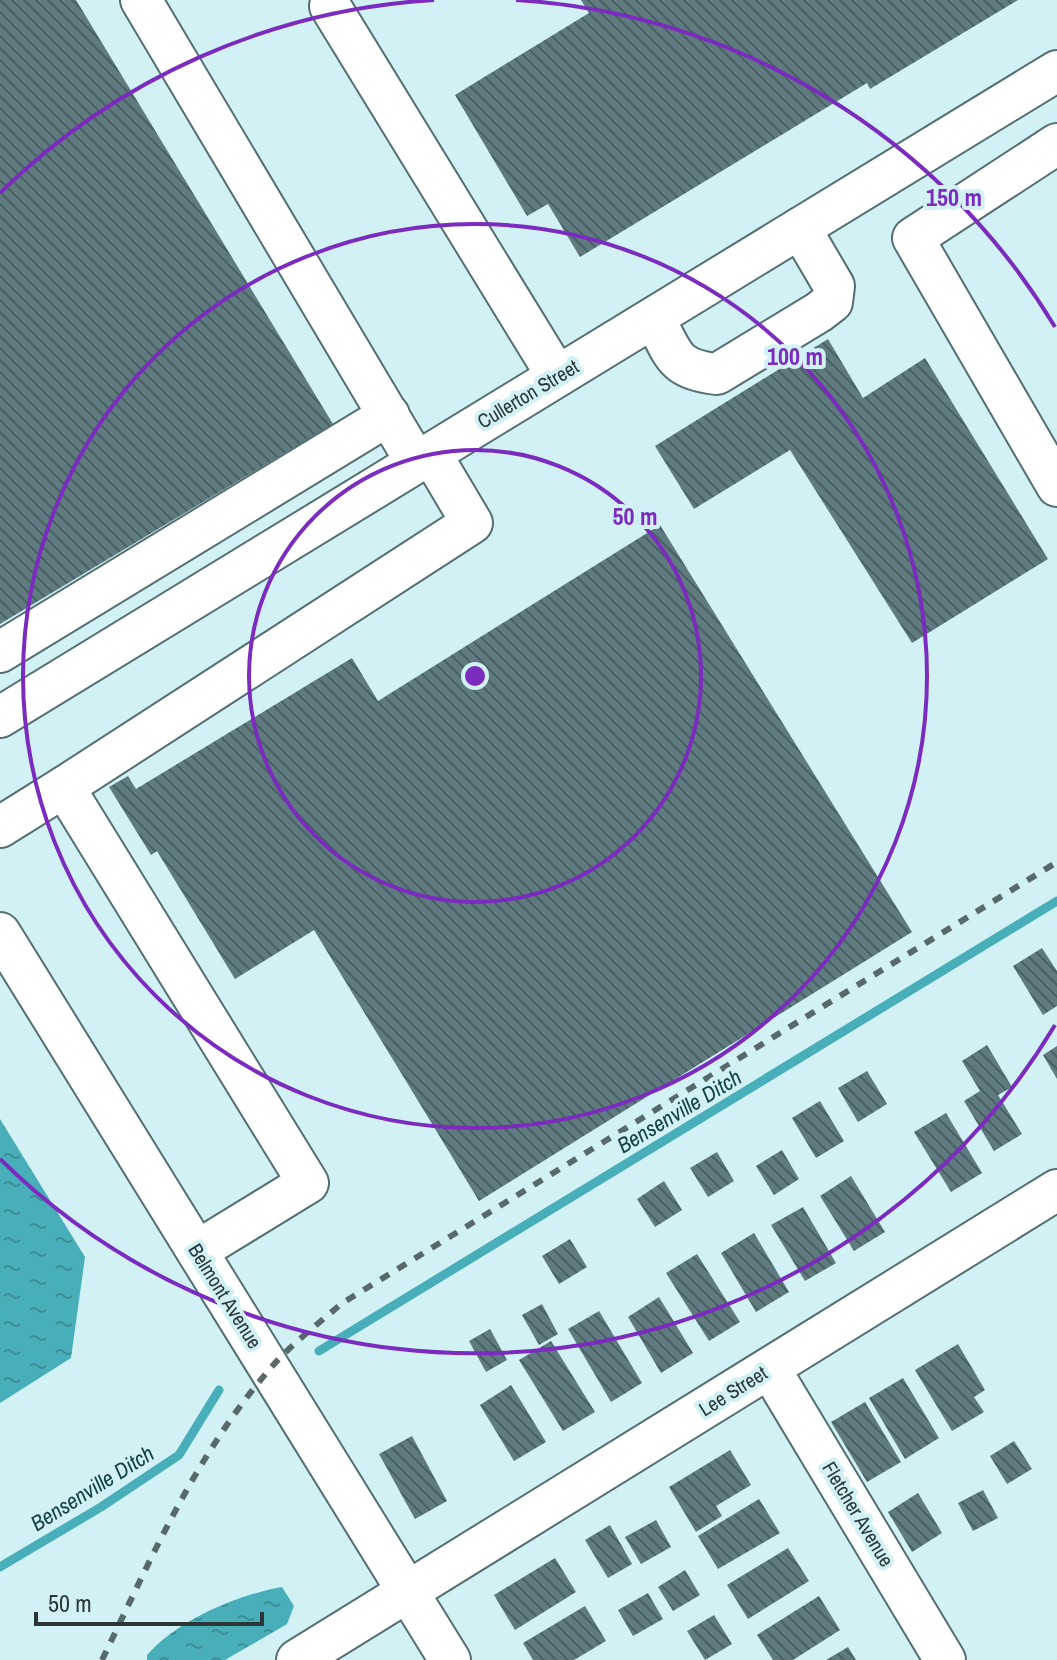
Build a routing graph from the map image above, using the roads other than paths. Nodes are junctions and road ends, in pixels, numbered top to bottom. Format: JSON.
{"nodes":[{"id":1,"x":141,"y":0,"type":"edge"},
{"id":2,"x":330,"y":6,"type":"dead end"},
{"id":3,"x":1057,"y":71,"type":"edge"},
{"id":4,"x":1057,"y":144,"type":"edge"},
{"id":5,"x":884,"y":177,"type":"junction"},
{"id":6,"x":800,"y":228,"type":"junction"},
{"id":7,"x":913,"y":238,"type":"junction"},
{"id":8,"x":654,"y":318,"type":"junction"},
{"id":9,"x":557,"y":376,"type":"junction"},
{"id":10,"x":389,"y":415,"type":"junction"},
{"id":11,"x":424,"y":458,"type":"junction"},
{"id":12,"x":1057,"y":486,"type":"edge"},
{"id":13,"x":74,"y":608,"type":"junction"},
{"id":14,"x":0,"y":652,"type":"edge"},
{"id":15,"x":101,"y":655,"type":"junction"},
{"id":16,"x":0,"y":717,"type":"edge"},
{"id":17,"x":64,"y":787,"type":"junction"},
{"id":18,"x":0,"y":827,"type":"edge"},
{"id":19,"x":0,"y":933,"type":"edge"},
{"id":20,"x":1057,"y":1190,"type":"edge"},
{"id":21,"x":197,"y":1251,"type":"junction"},
{"id":22,"x":770,"y":1369,"type":"junction"},
{"id":23,"x":407,"y":1592,"type":"junction"},
{"id":24,"x":297,"y":1660,"type":"edge"},
{"id":25,"x":450,"y":1660,"type":"edge"},
{"id":26,"x":945,"y":1660,"type":"edge"}],
"edges":[{"from":1,"to":10,"type":"street"},
{"from":2,"to":9,"type":"street"},
{"from":3,"to":5,"type":"street","name":"Cullerton Street"},
{"from":4,"to":7,"type":"street"},
{"from":5,"to":6,"type":"street","name":"Cullerton Street"},
{"from":5,"to":7,"type":"street"},
{"from":6,"to":8,"type":"street","name":"Cullerton Street"},
{"from":6,"to":8,"type":"street"},
{"from":7,"to":12,"type":"street"},
{"from":8,"to":9,"type":"street","name":"Cullerton Street"},
{"from":9,"to":11,"type":"street","name":"Cullerton Street"},
{"from":10,"to":11,"type":"street"},
{"from":10,"to":13,"type":"street"},
{"from":11,"to":15,"type":"street","name":"Cullerton Street"},
{"from":11,"to":17,"type":"street"},
{"from":13,"to":14,"type":"street"},
{"from":13,"to":15,"type":"street"},
{"from":15,"to":16,"type":"street","name":"Cullerton Street"},
{"from":17,"to":18,"type":"street"},
{"from":17,"to":21,"type":"street"},
{"from":19,"to":21,"type":"street","name":"Belmont Avenue"},
{"from":20,"to":22,"type":"street","name":"Lee Street"},
{"from":21,"to":23,"type":"street","name":"Belmont Avenue"},
{"from":22,"to":23,"type":"street","name":"Lee Street"},
{"from":22,"to":26,"type":"street","name":"Fletcher Avenue"},
{"from":23,"to":24,"type":"street","name":"Lee Street"},
{"from":23,"to":25,"type":"street","name":"Belmont Avenue"}]}
